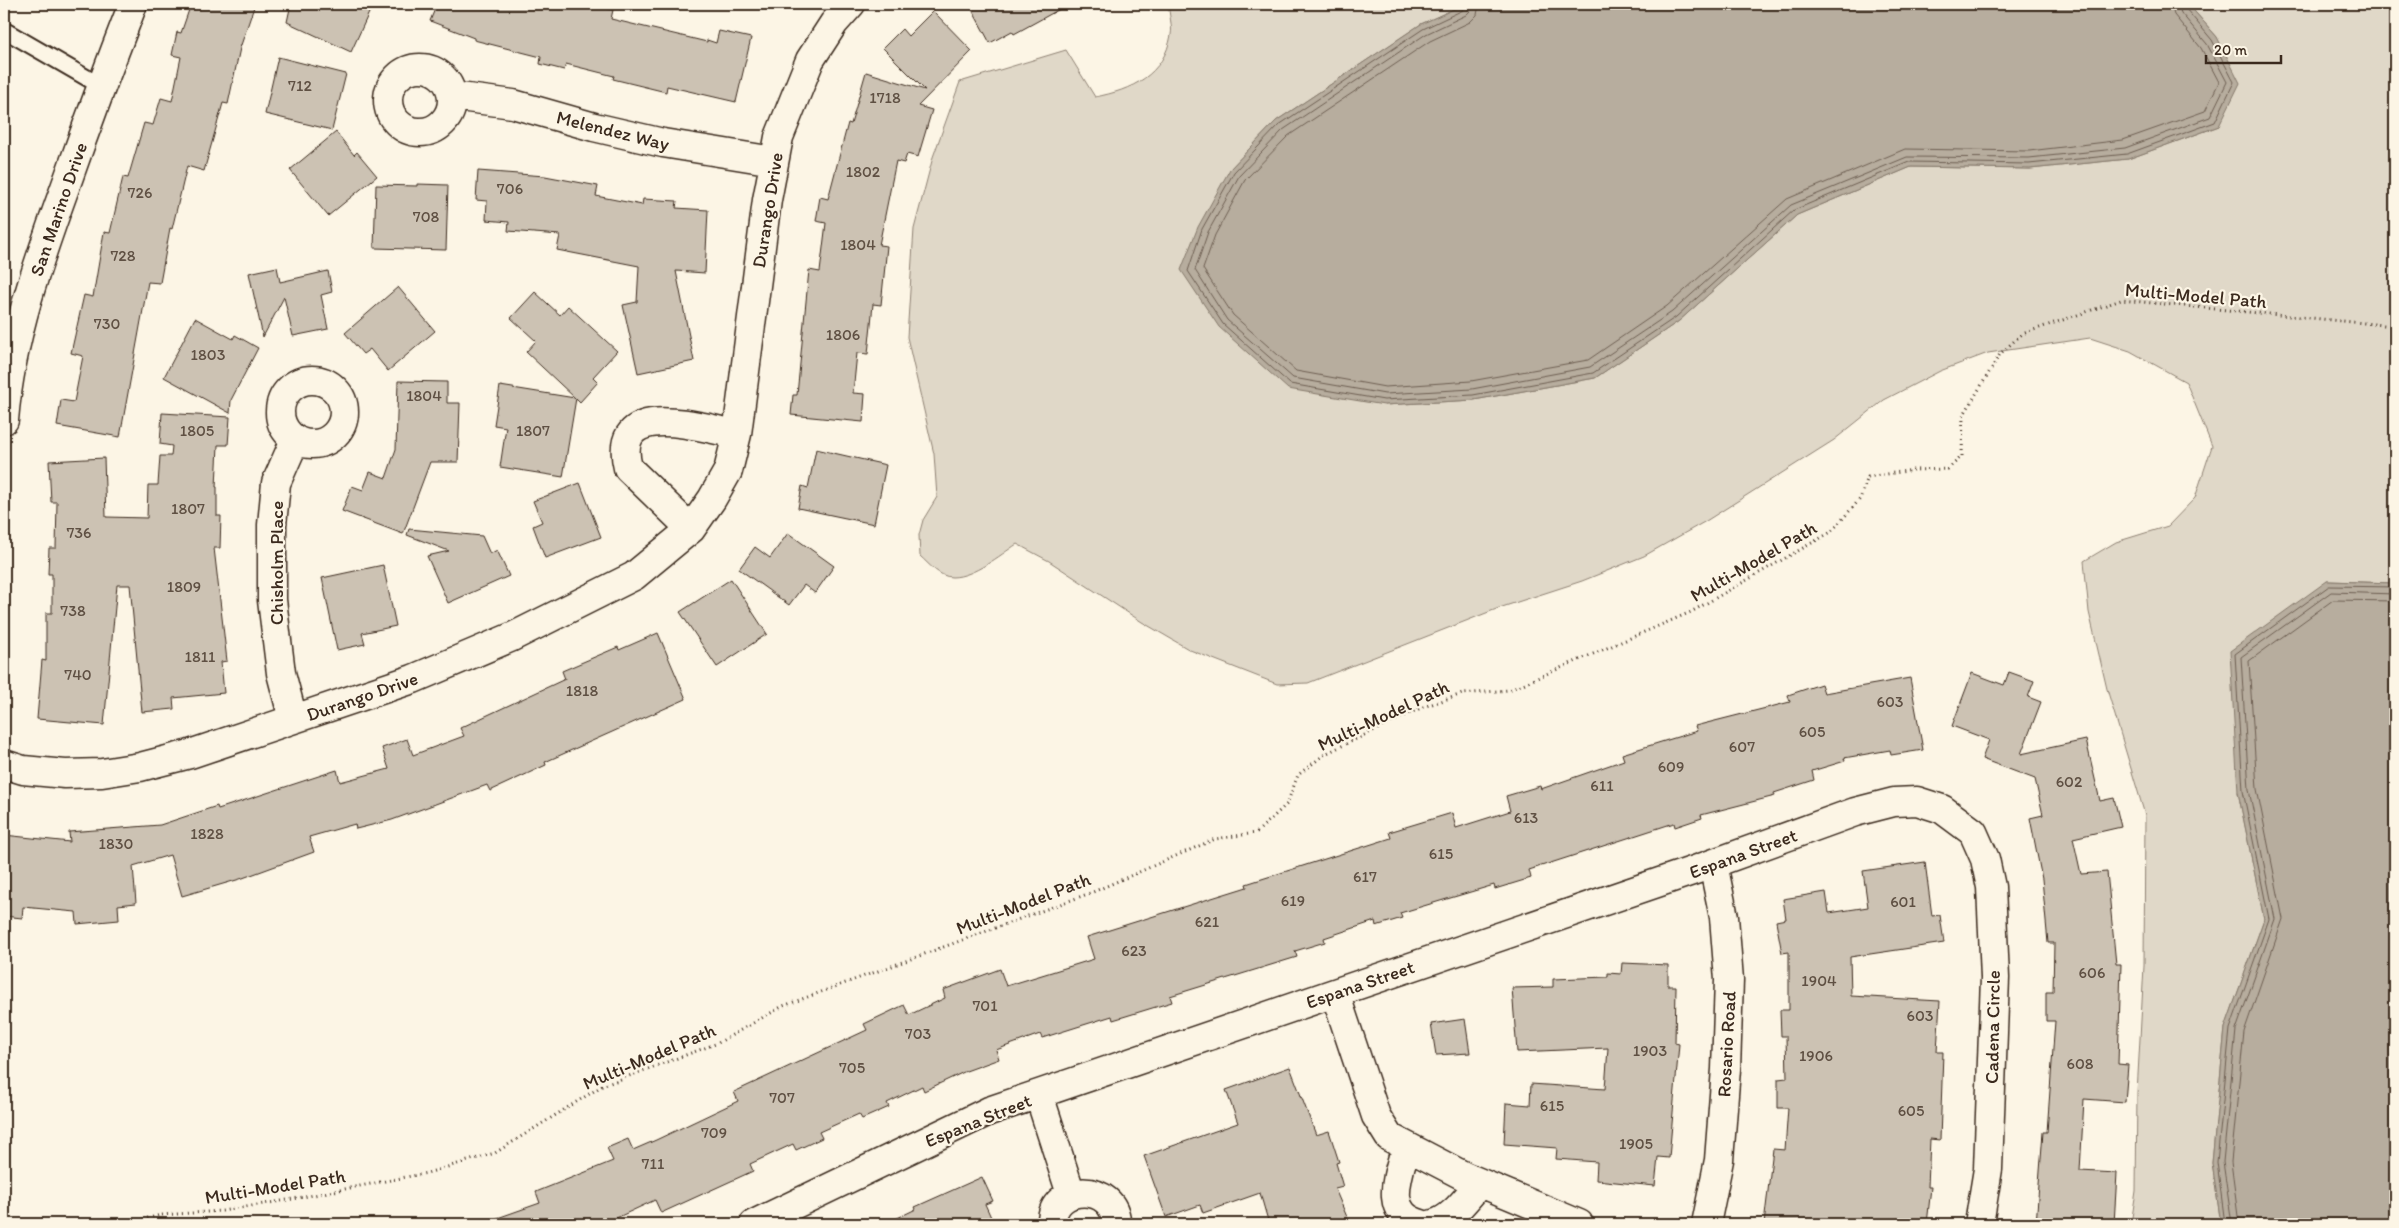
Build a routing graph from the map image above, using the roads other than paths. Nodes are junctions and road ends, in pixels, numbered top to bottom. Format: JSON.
{"nodes":[{"id":1,"x":133,"y":4,"type":"edge"},
{"id":2,"x":851,"y":4,"type":"edge"},
{"id":3,"x":4,"y":30,"type":"edge"},
{"id":4,"x":101,"y":86,"type":"junction"},
{"id":5,"x":452,"y":96,"type":"dead end"},
{"id":6,"x":774,"y":161,"type":"junction"},
{"id":7,"x":4,"y":420,"type":"edge"},
{"id":8,"x":736,"y":434,"type":"junction"},
{"id":9,"x":295,"y":440,"type":"dead end"},
{"id":10,"x":691,"y":528,"type":"junction"},
{"id":11,"x":293,"y":719,"type":"junction"},
{"id":12,"x":4,"y":764,"type":"edge"},
{"id":13,"x":1973,"y":832,"type":"joint"},
{"id":14,"x":1713,"y":864,"type":"junction"},
{"id":15,"x":1335,"y":993,"type":"junction"},
{"id":16,"x":1039,"y":1095,"type":"junction"},
{"id":17,"x":1406,"y":1146,"type":"junction"},
{"id":18,"x":1480,"y":1183,"type":"junction"},
{"id":19,"x":1071,"y":1194,"type":"junction"},
{"id":20,"x":760,"y":1223,"type":"edge"},
{"id":21,"x":1052,"y":1224,"type":"edge"},
{"id":22,"x":1116,"y":1224,"type":"edge"},
{"id":23,"x":1421,"y":1224,"type":"edge"},
{"id":24,"x":1433,"y":1224,"type":"edge"},
{"id":25,"x":1579,"y":1224,"type":"edge"},
{"id":26,"x":1706,"y":1224,"type":"edge"},
{"id":27,"x":1980,"y":1224,"type":"edge"}],
"edges":[{"from":1,"to":4,"type":"street","name":"San Marino Drive"},
{"from":2,"to":6,"type":"street","name":"Durango Drive"},
{"from":3,"to":4,"type":"lane"},
{"from":4,"to":7,"type":"street","name":"San Marino Drive"},
{"from":5,"to":6,"type":"street","name":"Melendez Way"},
{"from":6,"to":8,"type":"street","name":"Durango Drive"},
{"from":8,"to":10,"type":"street","name":"Durango Drive"},
{"from":8,"to":10,"type":"street"},
{"from":9,"to":11,"type":"street","name":"Chisholm Place"},
{"from":10,"to":11,"type":"street","name":"Durango Drive"},
{"from":11,"to":12,"type":"street","name":"Durango Drive"},
{"from":13,"to":14,"type":"street","name":"Espana Street"},
{"from":13,"to":27,"type":"street","name":"Cadena Circle"},
{"from":14,"to":15,"type":"street","name":"Espana Street"},
{"from":14,"to":26,"type":"street","name":"Rosario Road"},
{"from":15,"to":16,"type":"street","name":"Espana Street"},
{"from":15,"to":17,"type":"street"},
{"from":16,"to":19,"type":"street"},
{"from":16,"to":20,"type":"street","name":"Espana Street"},
{"from":17,"to":18,"type":"street"},
{"from":17,"to":23,"type":"street"},
{"from":18,"to":24,"type":"street"},
{"from":18,"to":25,"type":"street"},
{"from":19,"to":21,"type":"street"},
{"from":19,"to":22,"type":"street"}]}
